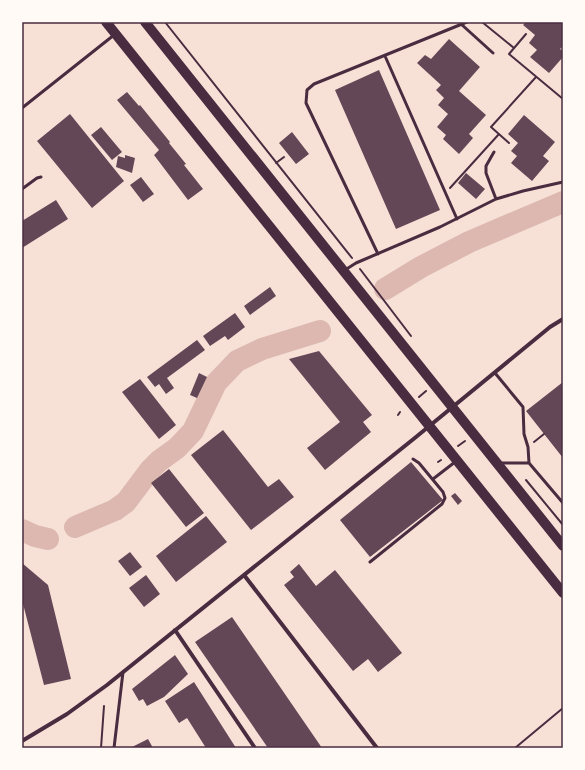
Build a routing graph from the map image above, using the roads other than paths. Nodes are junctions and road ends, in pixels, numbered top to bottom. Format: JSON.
{"nodes":[{"id":1,"x":106,"y":22,"type":"edge"},
{"id":2,"x":145,"y":22,"type":"edge"},
{"id":3,"x":466,"y":22,"type":"edge"},
{"id":4,"x":461,"y":24,"type":"junction"},
{"id":5,"x":116,"y":34,"type":"junction"},
{"id":6,"x":493,"y":53,"type":"dead end"},
{"id":7,"x":385,"y":56,"type":"junction"},
{"id":8,"x":22,"y":108,"type":"edge"},
{"id":9,"x":494,"y":152,"type":"dead end"},
{"id":10,"x":41,"y":177,"type":"dead end"},
{"id":11,"x":563,"y":182,"type":"edge"},
{"id":12,"x":22,"y":189,"type":"edge"},
{"id":13,"x":496,"y":199,"type":"junction"},
{"id":14,"x":457,"y":218,"type":"junction"},
{"id":15,"x":378,"y":254,"type":"junction"},
{"id":16,"x":343,"y":271,"type":"junction"},
{"id":17,"x":563,"y":319,"type":"edge"},
{"id":18,"x":495,"y":373,"type":"junction"},
{"id":19,"x":452,"y":408,"type":"junction"},
{"id":20,"x":430,"y":426,"type":"junction"},
{"id":21,"x":413,"y":459,"type":"dead end"},
{"id":22,"x":457,"y":461,"type":"junction"},
{"id":23,"x":496,"y":463,"type":"junction"},
{"id":24,"x":529,"y":463,"type":"junction"},
{"id":25,"x":433,"y":479,"type":"junction"},
{"id":26,"x":563,"y":504,"type":"edge"},
{"id":27,"x":563,"y":546,"type":"edge"},
{"id":28,"x":370,"y":562,"type":"dead end"},
{"id":29,"x":244,"y":575,"type":"junction"},
{"id":30,"x":563,"y":593,"type":"edge"},
{"id":31,"x":175,"y":630,"type":"junction"},
{"id":32,"x":123,"y":672,"type":"junction"},
{"id":33,"x":22,"y":741,"type":"edge"},
{"id":34,"x":114,"y":748,"type":"edge"},
{"id":35,"x":255,"y":748,"type":"edge"},
{"id":36,"x":377,"y":748,"type":"edge"}],
"edges":[{"from":1,"to":5,"type":"main road"},
{"from":2,"to":16,"type":"main road"},
{"from":3,"to":4,"type":"lane"},
{"from":4,"to":6,"type":"lane"},
{"from":4,"to":7,"type":"lane"},
{"from":5,"to":8,"type":"lane"},
{"from":5,"to":20,"type":"main road"},
{"from":7,"to":14,"type":"lane"},
{"from":7,"to":15,"type":"lane"},
{"from":9,"to":13,"type":"lane"},
{"from":10,"to":12,"type":"lane"},
{"from":11,"to":13,"type":"lane"},
{"from":13,"to":14,"type":"lane"},
{"from":14,"to":15,"type":"lane"},
{"from":15,"to":16,"type":"lane"},
{"from":16,"to":19,"type":"main road"},
{"from":17,"to":18,"type":"street"},
{"from":18,"to":19,"type":"street"},
{"from":18,"to":24,"type":"lane"},
{"from":19,"to":20,"type":"street"},
{"from":19,"to":23,"type":"main road"},
{"from":20,"to":22,"type":"main road"},
{"from":20,"to":29,"type":"street"},
{"from":21,"to":25,"type":"lane"},
{"from":22,"to":25,"type":"lane"},
{"from":22,"to":30,"type":"main road"},
{"from":23,"to":24,"type":"lane"},
{"from":23,"to":27,"type":"main road"},
{"from":24,"to":26,"type":"lane"},
{"from":25,"to":28,"type":"lane"},
{"from":29,"to":31,"type":"street"},
{"from":29,"to":36,"type":"street"},
{"from":31,"to":32,"type":"street"},
{"from":31,"to":35,"type":"street"},
{"from":32,"to":33,"type":"street"},
{"from":32,"to":34,"type":"lane"}]}
